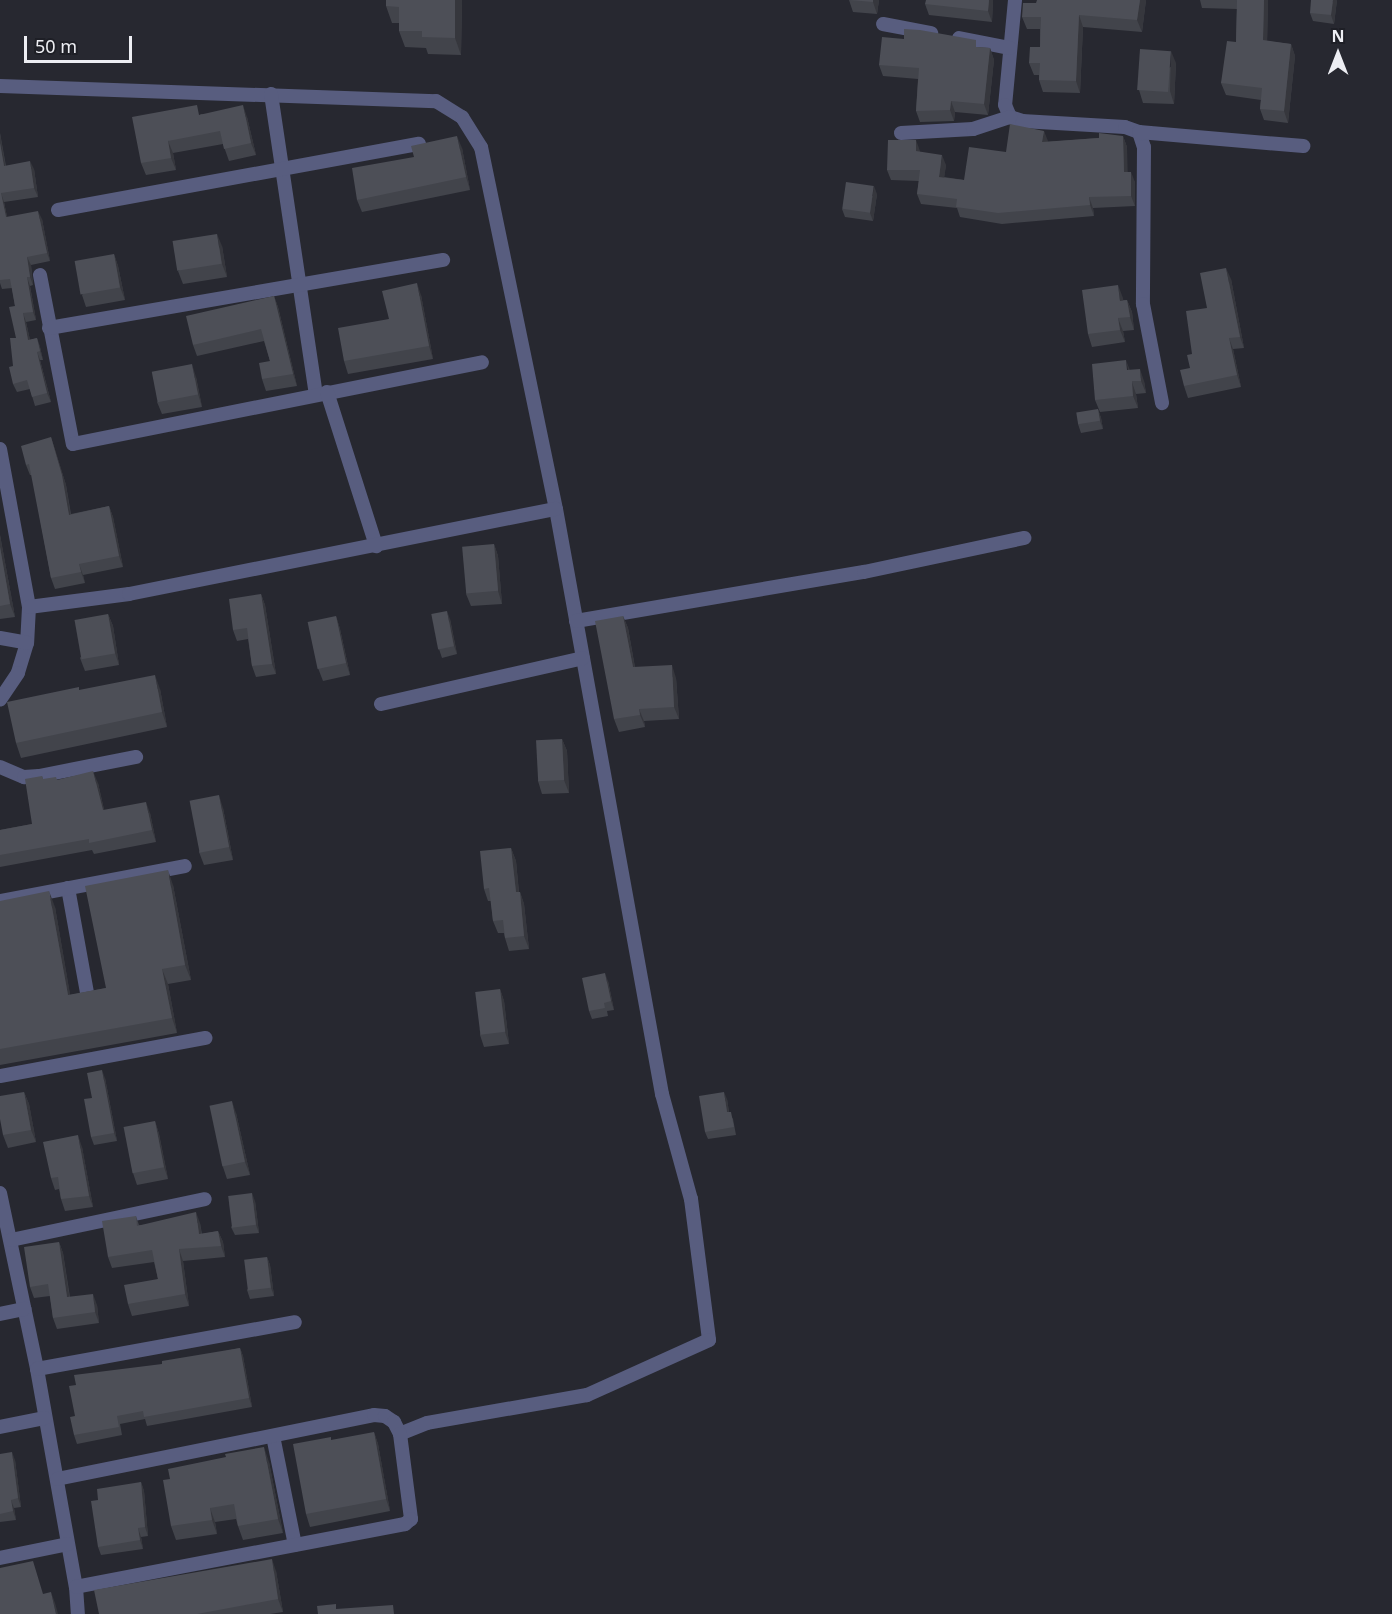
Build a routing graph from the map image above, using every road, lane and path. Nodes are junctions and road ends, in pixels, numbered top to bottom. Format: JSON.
{"nodes":[{"id":1,"x":1015,"y":0,"type":"edge"},
{"id":2,"x":883,"y":24,"type":"dead end"},
{"id":3,"x":1011,"y":48,"type":"junction"},
{"id":4,"x":0,"y":86,"type":"edge"},
{"id":5,"x":271,"y":94,"type":"junction"},
{"id":6,"x":1010,"y":117,"type":"junction"},
{"id":7,"x":901,"y":132,"type":"dead end"},
{"id":8,"x":1139,"y":132,"type":"junction"},
{"id":9,"x":419,"y":144,"type":"edge"},
{"id":10,"x":1303,"y":146,"type":"dead end"},
{"id":11,"x":280,"y":169,"type":"junction"},
{"id":12,"x":58,"y":210,"type":"dead end"},
{"id":13,"x":444,"y":261,"type":"dead end"},
{"id":14,"x":40,"y":275,"type":"dead end"},
{"id":15,"x":298,"y":284,"type":"junction"},
{"id":16,"x":49,"y":328,"type":"junction"},
{"id":17,"x":482,"y":362,"type":"dead end"},
{"id":18,"x":321,"y":393,"type":"junction"},
{"id":19,"x":1162,"y":403,"type":"dead end"},
{"id":20,"x":0,"y":448,"type":"edge"},
{"id":21,"x":5,"y":503,"type":"edge"},
{"id":22,"x":556,"y":509,"type":"junction"},
{"id":23,"x":1024,"y":538,"type":"dead end"},
{"id":24,"x":376,"y":546,"type":"junction"},
{"id":25,"x":29,"y":607,"type":"junction"},
{"id":26,"x":576,"y":621,"type":"junction"},
{"id":27,"x":0,"y":638,"type":"edge"},
{"id":28,"x":27,"y":643,"type":"junction"},
{"id":29,"x":583,"y":658,"type":"junction"},
{"id":30,"x":0,"y":700,"type":"edge"},
{"id":31,"x":381,"y":704,"type":"dead end"},
{"id":32,"x":136,"y":757,"type":"dead end"},
{"id":33,"x":0,"y":767,"type":"edge"},
{"id":34,"x":185,"y":866,"type":"dead end"},
{"id":35,"x":68,"y":888,"type":"junction"},
{"id":36,"x":0,"y":901,"type":"edge"},
{"id":37,"x":88,"y":998,"type":"edge"},
{"id":38,"x":206,"y":1038,"type":"dead end"},
{"id":39,"x":0,"y":1076,"type":"edge"},
{"id":40,"x":0,"y":1193,"type":"edge"},
{"id":41,"x":205,"y":1199,"type":"dead end"},
{"id":42,"x":11,"y":1240,"type":"junction"},
{"id":43,"x":24,"y":1309,"type":"junction"},
{"id":44,"x":0,"y":1314,"type":"edge"},
{"id":45,"x":295,"y":1322,"type":"dead end"},
{"id":46,"x":37,"y":1370,"type":"junction"},
{"id":47,"x":45,"y":1418,"type":"junction"},
{"id":48,"x":0,"y":1427,"type":"edge"},
{"id":49,"x":400,"y":1434,"type":"junction"},
{"id":50,"x":273,"y":1436,"type":"junction"},
{"id":51,"x":57,"y":1479,"type":"junction"},
{"id":52,"x":68,"y":1544,"type":"junction"},
{"id":53,"x":295,"y":1545,"type":"junction"},
{"id":54,"x":0,"y":1558,"type":"edge"},
{"id":55,"x":76,"y":1587,"type":"junction"},
{"id":56,"x":78,"y":1614,"type":"edge"}],
"edges":[{"from":1,"to":3,"type":"street"},
{"from":2,"to":3,"type":"street"},
{"from":3,"to":6,"type":"street"},
{"from":4,"to":5,"type":"street"},
{"from":5,"to":11,"type":"street"},
{"from":5,"to":22,"type":"street"},
{"from":6,"to":7,"type":"street"},
{"from":6,"to":8,"type":"street"},
{"from":8,"to":10,"type":"street"},
{"from":8,"to":19,"type":"street"},
{"from":9,"to":11,"type":"street"},
{"from":11,"to":12,"type":"street"},
{"from":11,"to":15,"type":"street"},
{"from":13,"to":15,"type":"street"},
{"from":14,"to":16,"type":"street"},
{"from":15,"to":16,"type":"street"},
{"from":15,"to":18,"type":"street"},
{"from":16,"to":18,"type":"street"},
{"from":17,"to":18,"type":"street"},
{"from":18,"to":24,"type":"street"},
{"from":20,"to":21,"type":"street"},
{"from":21,"to":25,"type":"street"},
{"from":22,"to":24,"type":"street"},
{"from":22,"to":26,"type":"street"},
{"from":23,"to":26,"type":"street"},
{"from":24,"to":25,"type":"street"},
{"from":25,"to":28,"type":"street"},
{"from":26,"to":29,"type":"street"},
{"from":27,"to":28,"type":"street"},
{"from":28,"to":30,"type":"street"},
{"from":29,"to":31,"type":"street"},
{"from":29,"to":49,"type":"street"},
{"from":32,"to":33,"type":"street"},
{"from":34,"to":35,"type":"street"},
{"from":35,"to":36,"type":"street"},
{"from":35,"to":37,"type":"street"},
{"from":38,"to":39,"type":"street"},
{"from":40,"to":42,"type":"street"},
{"from":41,"to":42,"type":"street"},
{"from":42,"to":43,"type":"street"},
{"from":43,"to":44,"type":"street"},
{"from":43,"to":46,"type":"street"},
{"from":45,"to":46,"type":"street"},
{"from":46,"to":47,"type":"street"},
{"from":47,"to":48,"type":"street"},
{"from":47,"to":51,"type":"street"},
{"from":49,"to":50,"type":"street"},
{"from":49,"to":53,"type":"street"},
{"from":50,"to":51,"type":"street"},
{"from":50,"to":53,"type":"street"},
{"from":51,"to":52,"type":"street"},
{"from":52,"to":54,"type":"street"},
{"from":52,"to":55,"type":"street"},
{"from":53,"to":55,"type":"street"},
{"from":55,"to":56,"type":"street"}]}
